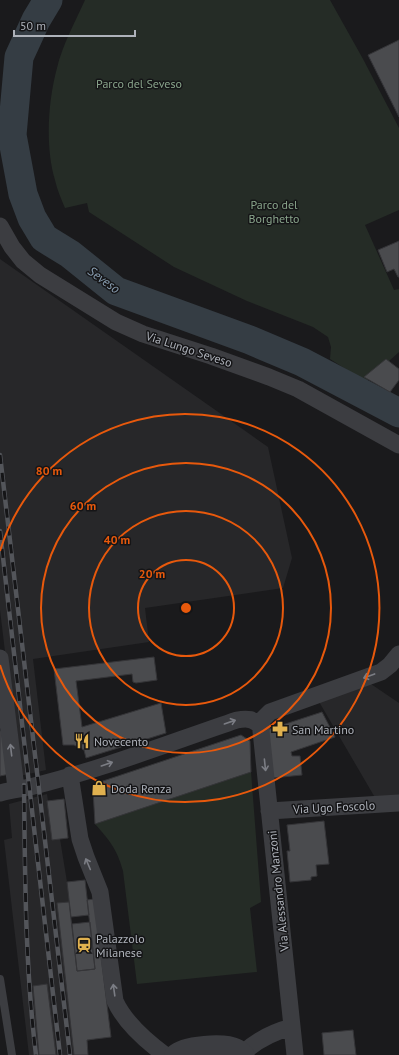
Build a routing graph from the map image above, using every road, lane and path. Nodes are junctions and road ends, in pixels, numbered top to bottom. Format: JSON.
{"nodes":[{"id":1,"x":0,"y":226,"type":"edge"},
{"id":2,"x":399,"y":445,"type":"edge"},
{"id":3,"x":399,"y":654,"type":"edge"},
{"id":4,"x":0,"y":658,"type":"edge"},
{"id":5,"x":261,"y":726,"type":"junction"},
{"id":6,"x":70,"y":776,"type":"junction"},
{"id":7,"x":8,"y":790,"type":"edge"},
{"id":8,"x":399,"y":803,"type":"edge"},
{"id":9,"x":269,"y":811,"type":"junction"},
{"id":10,"x":0,"y":979,"type":"edge"},
{"id":11,"x":292,"y":1027,"type":"junction"},
{"id":12,"x":243,"y":1054,"type":"edge"},
{"id":13,"x":12,"y":1055,"type":"edge"},
{"id":14,"x":165,"y":1055,"type":"edge"},
{"id":15,"x":175,"y":1055,"type":"edge"},
{"id":16,"x":295,"y":1055,"type":"edge"}],
"edges":[{"from":1,"to":2,"type":"street","name":"Via Lungo Seveso"},
{"from":3,"to":5,"type":"street","one_way":true},
{"from":7,"to":4,"type":"street","one_way":true},
{"from":6,"to":5,"type":"street","one_way":true},
{"from":5,"to":9,"type":"street","name":"Via Alessandro Manzoni","one_way":true},
{"from":6,"to":7,"type":"street"},
{"from":14,"to":6,"type":"street","one_way":true},
{"from":8,"to":9,"type":"street","name":"Via Ugo Foscolo"},
{"from":9,"to":11,"type":"street","name":"Via Alessandro Manzoni"},
{"from":10,"to":13,"type":"lane"},
{"from":11,"to":12,"type":"street"},
{"from":11,"to":16,"type":"street","name":"Via Alessandro Manzoni"},
{"from":12,"to":15,"type":"street"}]}
